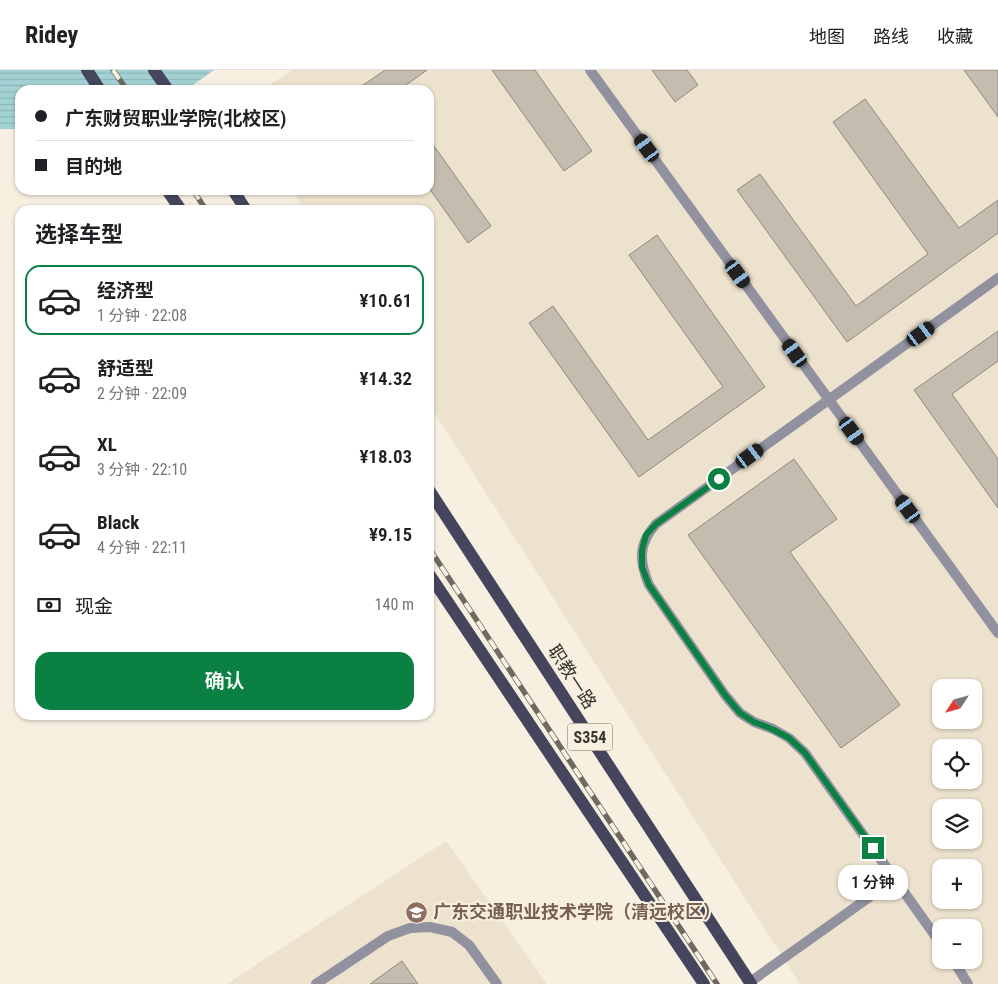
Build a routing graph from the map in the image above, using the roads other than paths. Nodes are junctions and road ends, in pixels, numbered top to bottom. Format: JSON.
{"nodes":[{"id":1,"x":87,"y":70,"type":"edge"},
{"id":2,"x":154,"y":70,"type":"edge"},
{"id":3,"x":590,"y":70,"type":"edge"},
{"id":4,"x":97,"y":85,"type":"edge"},
{"id":5,"x":164,"y":85,"type":"edge"},
{"id":6,"x":998,"y":278,"type":"edge"},
{"id":7,"x":829,"y":400,"type":"junction"},
{"id":8,"x":434,"y":498,"type":"edge"},
{"id":9,"x":434,"y":581,"type":"edge"},
{"id":10,"x":998,"y":633,"type":"edge"},
{"id":11,"x":895,"y":879,"type":"junction"},
{"id":12,"x":932,"y":931,"type":"edge"},
{"id":13,"x":959,"y":969,"type":"edge"},
{"id":14,"x":750,"y":983,"type":"edge"},
{"id":15,"x":316,"y":984,"type":"edge"},
{"id":16,"x":497,"y":984,"type":"edge"},
{"id":17,"x":704,"y":984,"type":"edge"},
{"id":18,"x":968,"y":984,"type":"edge"}],
"edges":[{"from":1,"to":4,"type":"main road"},
{"from":2,"to":5,"type":"main road"},
{"from":3,"to":7,"type":"street"},
{"from":6,"to":7,"type":"street"},
{"from":7,"to":10,"type":"street"},
{"from":7,"to":11,"type":"street"},
{"from":8,"to":14,"type":"main road","name":"职教一路","number":"S354"},
{"from":9,"to":17,"type":"main road","number":"S354"},
{"from":11,"to":12,"type":"street"},
{"from":11,"to":14,"type":"street"},
{"from":13,"to":18,"type":"street"},
{"from":15,"to":16,"type":"street"}]}
